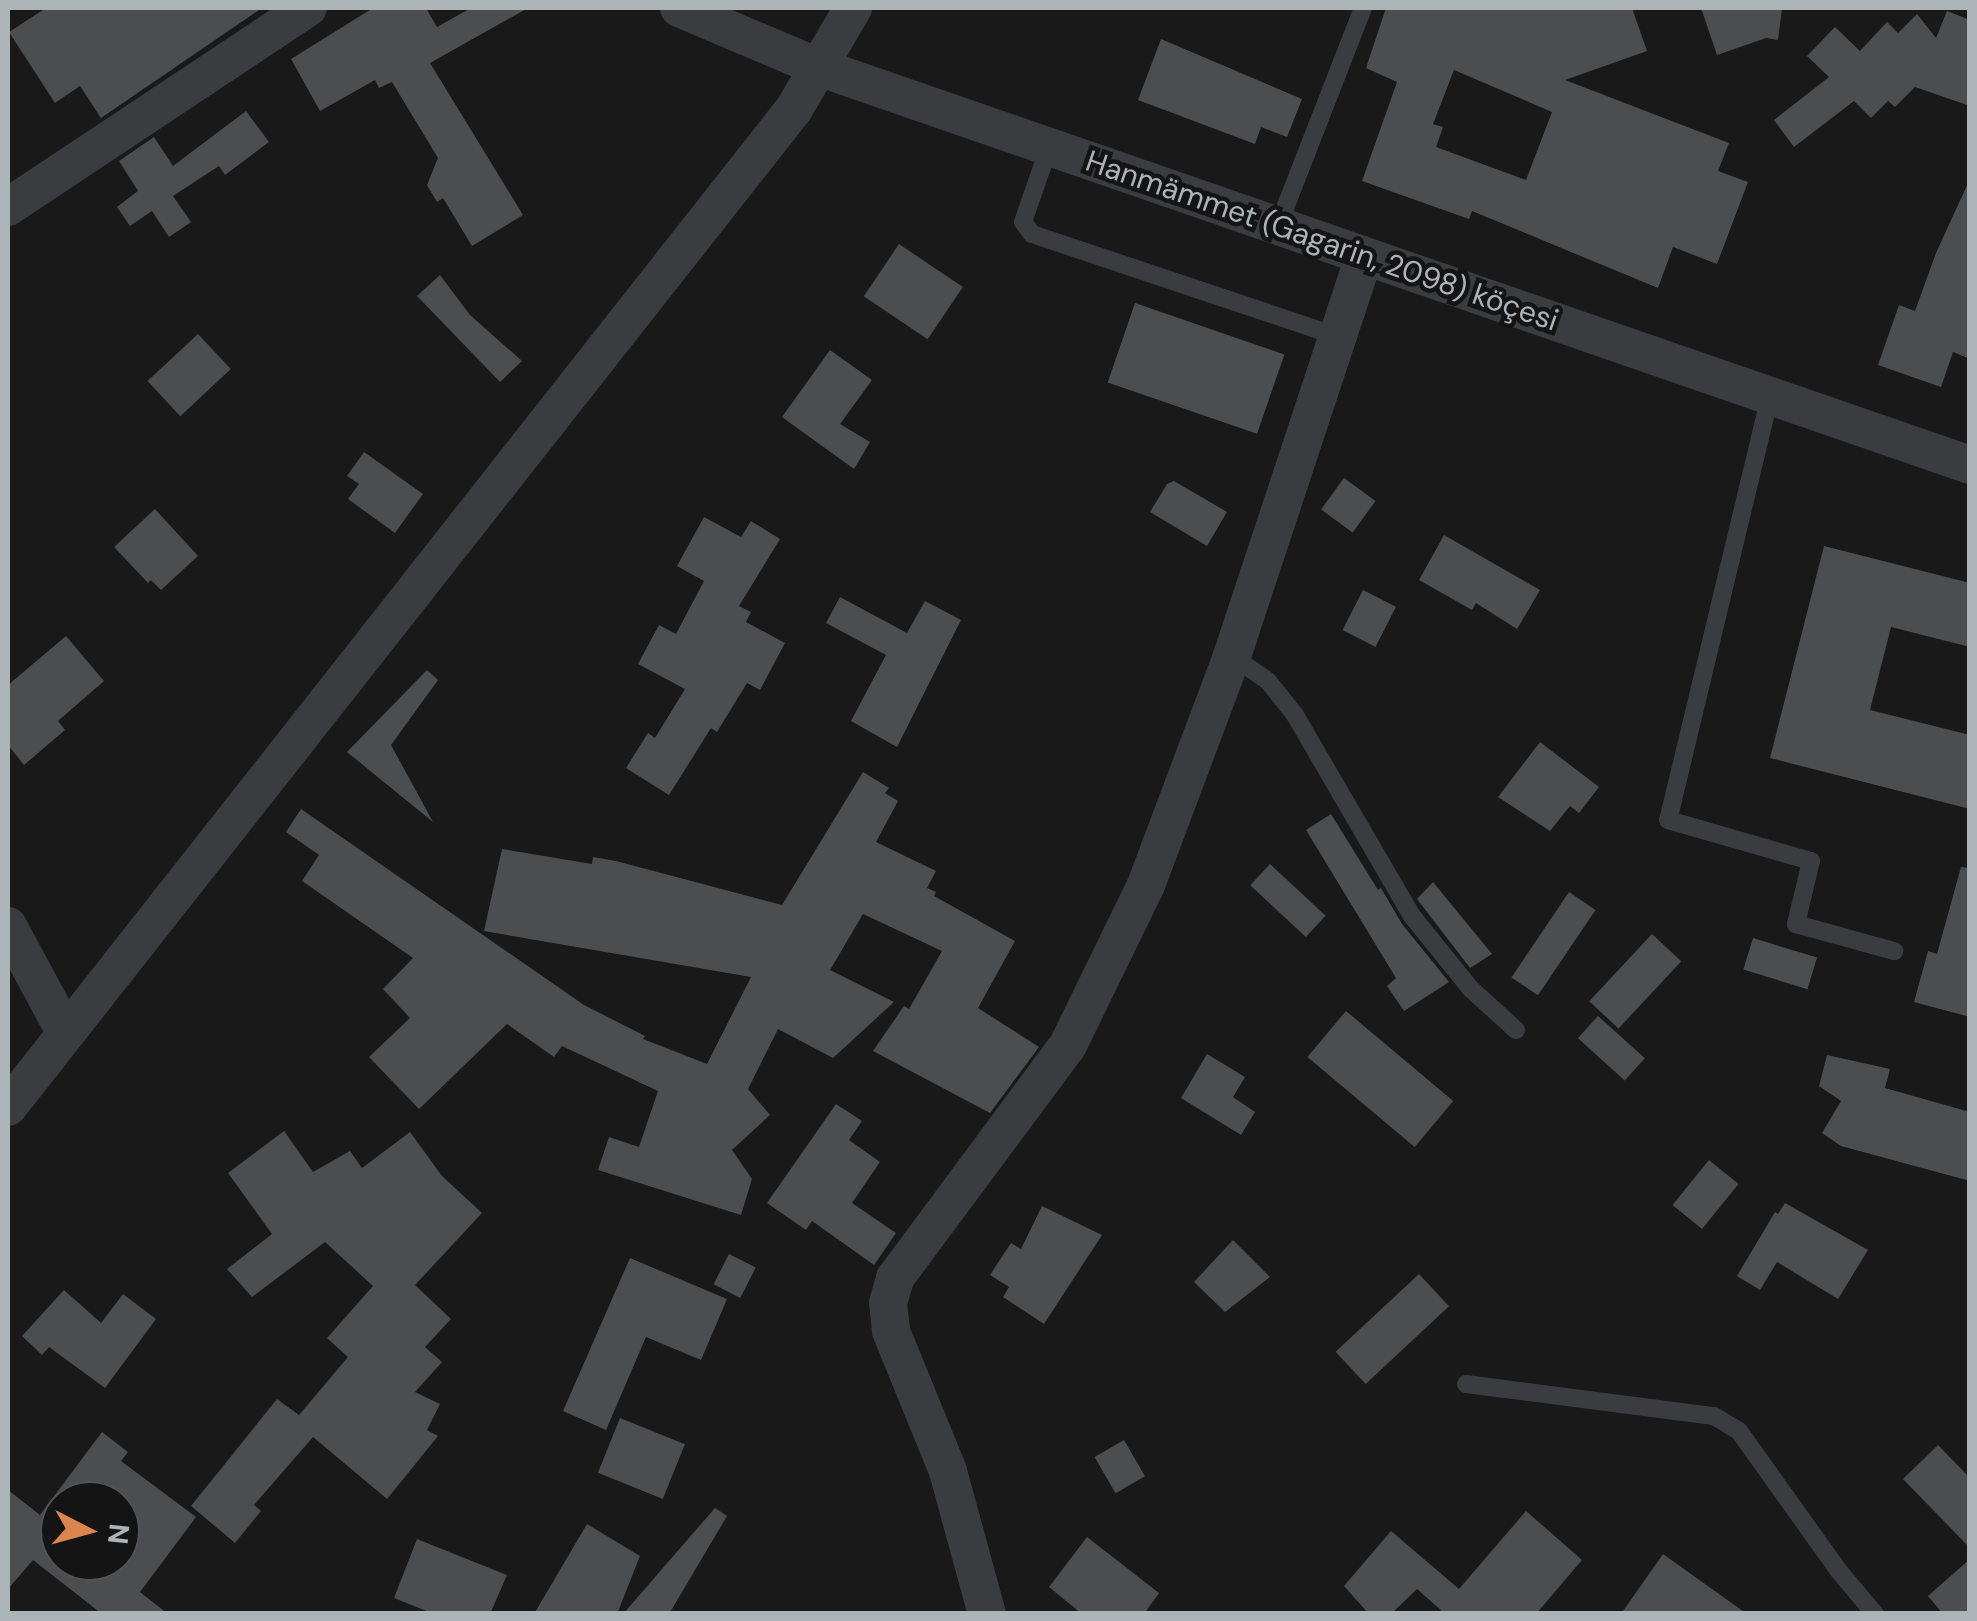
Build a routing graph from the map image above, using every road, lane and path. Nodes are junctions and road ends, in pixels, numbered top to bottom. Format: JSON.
{"nodes":[{"id":1,"x":308,"y":8,"type":"edge"},
{"id":2,"x":679,"y":8,"type":"edge"},
{"id":3,"x":853,"y":8,"type":"edge"},
{"id":4,"x":1362,"y":8,"type":"edge"},
{"id":5,"x":818,"y":68,"type":"junction"},
{"id":6,"x":1049,"y":147,"type":"junction"},
{"id":7,"x":8,"y":207,"type":"edge"},
{"id":8,"x":1278,"y":226,"type":"junction"},
{"id":9,"x":1364,"y":256,"type":"junction"},
{"id":10,"x":1338,"y":336,"type":"junction"},
{"id":11,"x":1770,"y":396,"type":"junction"},
{"id":12,"x":1970,"y":465,"type":"edge"},
{"id":13,"x":1232,"y":656,"type":"junction"},
{"id":14,"x":8,"y":926,"type":"edge"},
{"id":15,"x":1894,"y":951,"type":"dead end"},
{"id":16,"x":1516,"y":1030,"type":"dead end"},
{"id":17,"x":65,"y":1032,"type":"junction"},
{"id":18,"x":8,"y":1107,"type":"edge"},
{"id":19,"x":1466,"y":1384,"type":"dead end"},
{"id":20,"x":987,"y":1614,"type":"edge"},
{"id":21,"x":1875,"y":1614,"type":"edge"}],
"edges":[{"from":1,"to":7,"type":"street"},
{"from":2,"to":5,"type":"street","name":"Hanmämmet (Gagarin, 2098) köçesi"},
{"from":3,"to":5,"type":"street"},
{"from":4,"to":8,"type":"lane"},
{"from":5,"to":6,"type":"street","name":"Hanmämmet (Gagarin, 2098) köçesi"},
{"from":5,"to":17,"type":"street"},
{"from":6,"to":8,"type":"street","name":"Hanmämmet (Gagarin, 2098) köçesi"},
{"from":6,"to":10,"type":"lane"},
{"from":8,"to":9,"type":"street","name":"Hanmämmet (Gagarin, 2098) köçesi"},
{"from":9,"to":10,"type":"street"},
{"from":9,"to":11,"type":"street","name":"Hanmämmet (Gagarin, 2098) köçesi"},
{"from":10,"to":13,"type":"street"},
{"from":11,"to":12,"type":"street","name":"Hanmämmet (Gagarin, 2098) köçesi"},
{"from":11,"to":15,"type":"lane"},
{"from":13,"to":16,"type":"lane"},
{"from":13,"to":20,"type":"street"},
{"from":14,"to":17,"type":"street"},
{"from":17,"to":18,"type":"street"},
{"from":19,"to":21,"type":"lane"}]}
